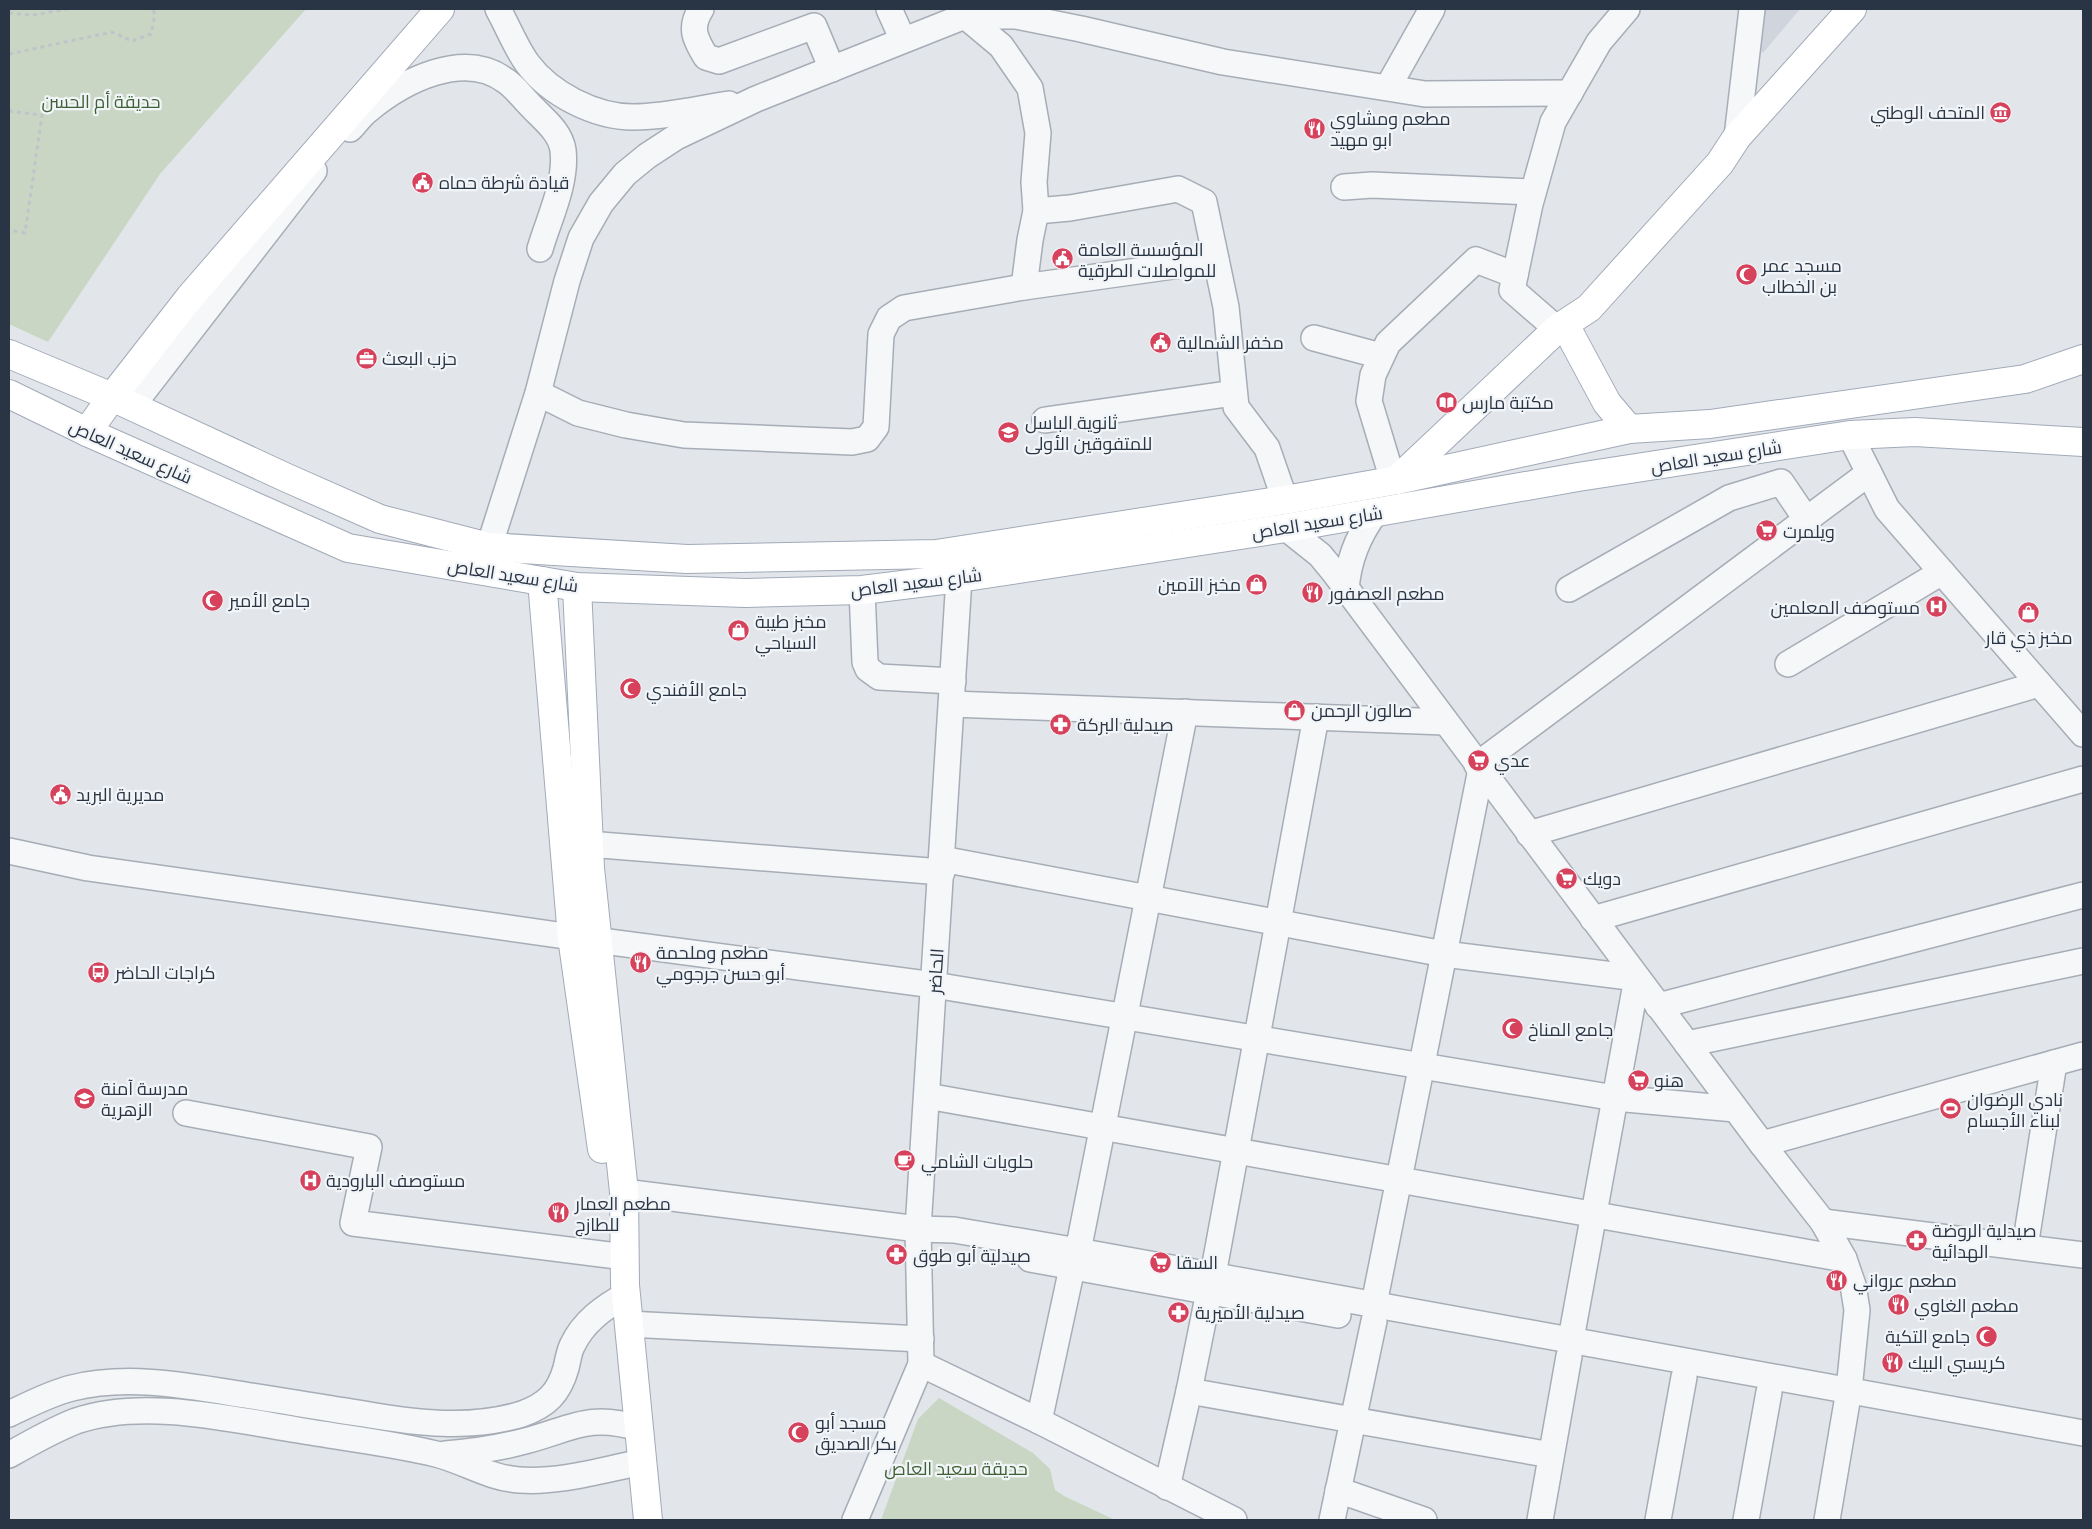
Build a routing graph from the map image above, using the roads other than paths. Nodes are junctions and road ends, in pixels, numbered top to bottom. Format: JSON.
{"nodes":[{"id":1,"x":440,"y":9,"type":"edge"},
{"id":2,"x":498,"y":9,"type":"edge"},
{"id":3,"x":701,"y":9,"type":"edge"},
{"id":4,"x":889,"y":9,"type":"edge"},
{"id":5,"x":1432,"y":9,"type":"edge"},
{"id":6,"x":1627,"y":9,"type":"edge"},
{"id":7,"x":1752,"y":9,"type":"edge"},
{"id":8,"x":1852,"y":9,"type":"edge"},
{"id":9,"x":965,"y":12,"type":"edge"},
{"id":10,"x":812,"y":17,"type":"edge"},
{"id":11,"x":903,"y":40,"type":"junction"},
{"id":12,"x":832,"y":69,"type":"junction"},
{"id":13,"x":1388,"y":88,"type":"junction"},
{"id":14,"x":1570,"y":93,"type":"junction"},
{"id":15,"x":756,"y":99,"type":"junction"},
{"id":16,"x":632,"y":117,"type":"junction"},
{"id":17,"x":1737,"y":137,"type":"junction"},
{"id":18,"x":646,"y":156,"type":"junction"},
{"id":19,"x":1344,"y":188,"type":"dead end"},
{"id":20,"x":1533,"y":192,"type":"junction"},
{"id":21,"x":1036,"y":211,"type":"junction"},
{"id":22,"x":540,"y":249,"type":"dead end"},
{"id":23,"x":1216,"y":260,"type":"junction"},
{"id":24,"x":1515,"y":275,"type":"junction"},
{"id":25,"x":1024,"y":287,"type":"junction"},
{"id":26,"x":1561,"y":327,"type":"junction"},
{"id":27,"x":1314,"y":338,"type":"dead end"},
{"id":28,"x":9,"y":354,"type":"edge"},
{"id":29,"x":1381,"y":356,"type":"junction"},
{"id":30,"x":2083,"y":359,"type":"edge"},
{"id":31,"x":538,"y":392,"type":"junction"},
{"id":32,"x":1234,"y":393,"type":"junction"},
{"id":33,"x":9,"y":394,"type":"edge"},
{"id":34,"x":122,"y":402,"type":"junction"},
{"id":35,"x":1045,"y":420,"type":"dead end"},
{"id":36,"x":1629,"y":429,"type":"junction"},
{"id":37,"x":86,"y":432,"type":"junction"},
{"id":38,"x":1850,"y":435,"type":"junction"},
{"id":39,"x":2083,"y":442,"type":"edge"},
{"id":40,"x":1869,"y":473,"type":"junction"},
{"id":41,"x":1397,"y":480,"type":"junction"},
{"id":42,"x":1285,"y":500,"type":"junction"},
{"id":43,"x":1374,"y":513,"type":"junction"},
{"id":44,"x":1806,"y":519,"type":"junction"},
{"id":45,"x":1286,"y":528,"type":"junction"},
{"id":46,"x":489,"y":547,"type":"junction"},
{"id":47,"x":1942,"y":572,"type":"junction"},
{"id":48,"x":959,"y":578,"type":"junction"},
{"id":49,"x":542,"y":581,"type":"junction"},
{"id":50,"x":577,"y":586,"type":"junction"},
{"id":51,"x":1569,"y":589,"type":"dead end"},
{"id":52,"x":862,"y":590,"type":"junction"},
{"id":53,"x":1346,"y":590,"type":"junction"},
{"id":54,"x":1788,"y":664,"type":"dead end"},
{"id":55,"x":2039,"y":684,"type":"junction"},
{"id":56,"x":952,"y":692,"type":"junction"},
{"id":57,"x":1185,"y":712,"type":"junction"},
{"id":58,"x":1316,"y":717,"type":"junction"},
{"id":59,"x":1445,"y":722,"type":"junction"},
{"id":60,"x":2083,"y":734,"type":"edge"},
{"id":61,"x":1479,"y":767,"type":"junction"},
{"id":62,"x":2083,"y":779,"type":"edge"},
{"id":63,"x":1529,"y":834,"type":"junction"},
{"id":64,"x":588,"y":844,"type":"junction"},
{"id":65,"x":9,"y":851,"type":"edge"},
{"id":66,"x":942,"y":866,"type":"junction"},
{"id":67,"x":2083,"y":895,"type":"edge"},
{"id":68,"x":1148,"y":898,"type":"junction"},
{"id":69,"x":1593,"y":919,"type":"junction"},
{"id":70,"x":1279,"y":923,"type":"junction"},
{"id":71,"x":585,"y":939,"type":"junction"},
{"id":72,"x":1444,"y":954,"type":"junction"},
{"id":73,"x":2083,"y":961,"type":"edge"},
{"id":74,"x":1637,"y":978,"type":"junction"},
{"id":75,"x":934,"y":984,"type":"junction"},
{"id":76,"x":1658,"y":1006,"type":"junction"},
{"id":77,"x":1125,"y":1017,"type":"junction"},
{"id":78,"x":1257,"y":1039,"type":"junction"},
{"id":79,"x":1687,"y":1044,"type":"junction"},
{"id":80,"x":2083,"y":1055,"type":"edge"},
{"id":81,"x":2054,"y":1063,"type":"junction"},
{"id":82,"x":1422,"y":1066,"type":"junction"},
{"id":83,"x":927,"y":1096,"type":"junction"},
{"id":84,"x":1615,"y":1098,"type":"junction"},
{"id":85,"x":1735,"y":1108,"type":"junction"},
{"id":86,"x":186,"y":1113,"type":"dead end"},
{"id":87,"x":1103,"y":1128,"type":"junction"},
{"id":88,"x":1762,"y":1144,"type":"junction"},
{"id":89,"x":1236,"y":1152,"type":"junction"},
{"id":90,"x":1399,"y":1181,"type":"junction"},
{"id":91,"x":624,"y":1192,"type":"junction"},
{"id":92,"x":1594,"y":1216,"type":"junction"},
{"id":93,"x":1823,"y":1222,"type":"junction"},
{"id":94,"x":918,"y":1229,"type":"junction"},
{"id":95,"x":2024,"y":1247,"type":"junction"},
{"id":96,"x":2083,"y":1255,"type":"edge"},
{"id":97,"x":617,"y":1256,"type":"junction"},
{"id":98,"x":1075,"y":1259,"type":"junction"},
{"id":99,"x":1844,"y":1259,"type":"junction"},
{"id":100,"x":1211,"y":1283,"type":"junction"},
{"id":101,"x":625,"y":1290,"type":"junction"},
{"id":102,"x":1374,"y":1313,"type":"junction"},
{"id":103,"x":628,"y":1324,"type":"junction"},
{"id":104,"x":921,"y":1339,"type":"junction"},
{"id":105,"x":1570,"y":1348,"type":"junction"},
{"id":106,"x":921,"y":1364,"type":"junction"},
{"id":107,"x":1684,"y":1377,"type":"junction"},
{"id":108,"x":560,"y":1388,"type":"junction"},
{"id":109,"x":1189,"y":1391,"type":"junction"},
{"id":110,"x":1768,"y":1392,"type":"junction"},
{"id":111,"x":1856,"y":1399,"type":"junction"},
{"id":112,"x":9,"y":1414,"type":"edge"},
{"id":113,"x":1353,"y":1420,"type":"junction"},
{"id":114,"x":1039,"y":1421,"type":"junction"},
{"id":115,"x":581,"y":1423,"type":"junction"},
{"id":116,"x":638,"y":1428,"type":"junction"},
{"id":117,"x":2083,"y":1433,"type":"edge"},
{"id":118,"x":2083,"y":1445,"type":"edge"},
{"id":119,"x":437,"y":1454,"type":"junction"},
{"id":120,"x":9,"y":1455,"type":"edge"},
{"id":121,"x":1551,"y":1456,"type":"junction"},
{"id":122,"x":642,"y":1462,"type":"junction"},
{"id":123,"x":1167,"y":1487,"type":"junction"},
{"id":124,"x":1338,"y":1490,"type":"junction"},
{"id":125,"x":648,"y":1520,"type":"edge"},
{"id":126,"x":855,"y":1520,"type":"edge"},
{"id":127,"x":1234,"y":1520,"type":"edge"},
{"id":128,"x":1332,"y":1520,"type":"edge"},
{"id":129,"x":1424,"y":1520,"type":"edge"},
{"id":130,"x":1540,"y":1520,"type":"edge"},
{"id":131,"x":1658,"y":1520,"type":"edge"},
{"id":132,"x":1746,"y":1520,"type":"edge"},
{"id":133,"x":1827,"y":1520,"type":"edge"},
{"id":134,"x":1842,"y":1520,"type":"edge"}],
"edges":[{"from":1,"to":34,"type":"main road"},
{"from":2,"to":16,"type":"street"},
{"from":3,"to":10,"type":"street"},
{"from":4,"to":11,"type":"street"},
{"from":5,"to":13,"type":"street"},
{"from":6,"to":14,"type":"street"},
{"from":7,"to":17,"type":"street"},
{"from":8,"to":17,"type":"main road"},
{"from":9,"to":11,"type":"street"},
{"from":9,"to":13,"type":"street"},
{"from":9,"to":21,"type":"street"},
{"from":10,"to":12,"type":"street"},
{"from":11,"to":12,"type":"street"},
{"from":12,"to":15,"type":"street"},
{"from":13,"to":14,"type":"street"},
{"from":14,"to":20,"type":"street"},
{"from":15,"to":16,"type":"street"},
{"from":15,"to":18,"type":"street"},
{"from":16,"to":18,"type":"street"},
{"from":17,"to":26,"type":"main road"},
{"from":18,"to":31,"type":"street"},
{"from":19,"to":20,"type":"street"},
{"from":20,"to":24,"type":"street"},
{"from":21,"to":23,"type":"street"},
{"from":21,"to":25,"type":"street"},
{"from":22,"to":34,"type":"street"},
{"from":23,"to":25,"type":"street"},
{"from":23,"to":32,"type":"street"},
{"from":24,"to":26,"type":"street"},
{"from":24,"to":29,"type":"street"},
{"from":25,"to":31,"type":"street"},
{"from":26,"to":36,"type":"main road"},
{"from":26,"to":41,"type":"main road"},
{"from":27,"to":29,"type":"street"},
{"from":28,"to":34,"type":"main road"},
{"from":29,"to":41,"type":"street"},
{"from":30,"to":36,"type":"main road"},
{"from":31,"to":46,"type":"street"},
{"from":32,"to":35,"type":"street"},
{"from":32,"to":42,"type":"street"},
{"from":33,"to":37,"type":"main road","name":"شارع سعيد العاص"},
{"from":34,"to":37,"type":"main road"},
{"from":34,"to":46,"type":"main road"},
{"from":36,"to":41,"type":"main road"},
{"from":37,"to":49,"type":"main road","name":"شارع سعيد العاص"},
{"from":38,"to":39,"type":"main road","name":"شارع سعيد العاص"},
{"from":38,"to":40,"type":"street"},
{"from":38,"to":43,"type":"main road","name":"شارع سعيد العاص"},
{"from":40,"to":44,"type":"street"},
{"from":40,"to":47,"type":"street"},
{"from":41,"to":42,"type":"main road"},
{"from":42,"to":46,"type":"main road"},
{"from":43,"to":45,"type":"main road","name":"شارع سعيد العاص"},
{"from":43,"to":53,"type":"street"},
{"from":44,"to":51,"type":"street"},
{"from":44,"to":61,"type":"street"},
{"from":45,"to":48,"type":"main road","name":"شارع سعيد العاص"},
{"from":45,"to":53,"type":"street"},
{"from":47,"to":54,"type":"street"},
{"from":47,"to":55,"type":"street"},
{"from":48,"to":52,"type":"main road","name":"شارع سعيد العاص"},
{"from":48,"to":56,"type":"street","name":"الحاضر"},
{"from":49,"to":50,"type":"main road","name":"شارع سعيد العاص"},
{"from":49,"to":71,"type":"main road"},
{"from":50,"to":52,"type":"main road","name":"شارع سعيد العاص"},
{"from":50,"to":64,"type":"main road"},
{"from":52,"to":56,"type":"street"},
{"from":53,"to":59,"type":"street"},
{"from":55,"to":60,"type":"street"},
{"from":55,"to":63,"type":"street"},
{"from":56,"to":57,"type":"street"},
{"from":56,"to":66,"type":"street","name":"الحاضر"},
{"from":57,"to":58,"type":"street"},
{"from":57,"to":68,"type":"street"},
{"from":58,"to":59,"type":"street"},
{"from":58,"to":70,"type":"street"},
{"from":59,"to":61,"type":"street"},
{"from":61,"to":63,"type":"street"},
{"from":61,"to":72,"type":"street"},
{"from":62,"to":69,"type":"street"},
{"from":63,"to":69,"type":"street"},
{"from":64,"to":66,"type":"street"},
{"from":64,"to":71,"type":"main road"},
{"from":65,"to":71,"type":"street"},
{"from":66,"to":68,"type":"street"},
{"from":66,"to":75,"type":"street","name":"الحاضر"},
{"from":67,"to":76,"type":"street"},
{"from":68,"to":70,"type":"street"},
{"from":68,"to":77,"type":"street"},
{"from":69,"to":74,"type":"street"},
{"from":70,"to":72,"type":"street"},
{"from":70,"to":78,"type":"street"},
{"from":71,"to":75,"type":"street"},
{"from":71,"to":91,"type":"main road"},
{"from":71,"to":97,"type":"main road"},
{"from":72,"to":74,"type":"street"},
{"from":72,"to":82,"type":"street"},
{"from":73,"to":79,"type":"street"},
{"from":74,"to":76,"type":"street"},
{"from":74,"to":84,"type":"street"},
{"from":75,"to":77,"type":"street"},
{"from":75,"to":83,"type":"street","name":"الحاضر"},
{"from":76,"to":79,"type":"street"},
{"from":77,"to":78,"type":"street"},
{"from":77,"to":87,"type":"street"},
{"from":78,"to":82,"type":"street"},
{"from":78,"to":89,"type":"street"},
{"from":79,"to":85,"type":"street"},
{"from":80,"to":81,"type":"street"},
{"from":81,"to":88,"type":"street"},
{"from":81,"to":95,"type":"street"},
{"from":82,"to":84,"type":"street"},
{"from":82,"to":90,"type":"street"},
{"from":83,"to":87,"type":"street"},
{"from":83,"to":94,"type":"street","name":"الحاضر"},
{"from":84,"to":85,"type":"street"},
{"from":84,"to":92,"type":"street"},
{"from":85,"to":88,"type":"street"},
{"from":86,"to":97,"type":"street"},
{"from":87,"to":89,"type":"street"},
{"from":87,"to":98,"type":"street"},
{"from":88,"to":93,"type":"street"},
{"from":89,"to":90,"type":"street"},
{"from":89,"to":100,"type":"street"},
{"from":90,"to":92,"type":"street"},
{"from":90,"to":102,"type":"street"},
{"from":91,"to":94,"type":"street"},
{"from":91,"to":101,"type":"main road"},
{"from":92,"to":99,"type":"street"},
{"from":92,"to":105,"type":"street"},
{"from":93,"to":95,"type":"street"},
{"from":93,"to":99,"type":"street"},
{"from":94,"to":98,"type":"street"},
{"from":94,"to":104,"type":"street","name":"الحاضر"},
{"from":95,"to":96,"type":"street"},
{"from":97,"to":101,"type":"main road"},
{"from":98,"to":100,"type":"street"},
{"from":98,"to":114,"type":"street"},
{"from":99,"to":111,"type":"street"},
{"from":100,"to":102,"type":"street"},
{"from":100,"to":109,"type":"street"},
{"from":101,"to":103,"type":"main road"},
{"from":101,"to":108,"type":"street"},
{"from":102,"to":105,"type":"street"},
{"from":102,"to":113,"type":"street"},
{"from":103,"to":104,"type":"street"},
{"from":103,"to":116,"type":"main road"},
{"from":104,"to":106,"type":"street","name":"الحاضر"},
{"from":105,"to":107,"type":"street"},
{"from":105,"to":111,"type":"street"},
{"from":105,"to":121,"type":"street"},
{"from":106,"to":114,"type":"street"},
{"from":106,"to":126,"type":"street"},
{"from":107,"to":110,"type":"street"},
{"from":107,"to":131,"type":"street"},
{"from":108,"to":112,"type":"street"},
{"from":108,"to":115,"type":"street"},
{"from":109,"to":113,"type":"street"},
{"from":109,"to":123,"type":"street"},
{"from":110,"to":111,"type":"street"},
{"from":110,"to":132,"type":"street"},
{"from":111,"to":117,"type":"street"},
{"from":111,"to":118,"type":"street"},
{"from":111,"to":133,"type":"street"},
{"from":111,"to":134,"type":"street"},
{"from":113,"to":121,"type":"street"},
{"from":113,"to":124,"type":"street"},
{"from":114,"to":123,"type":"street"},
{"from":115,"to":116,"type":"street"},
{"from":115,"to":119,"type":"street"},
{"from":116,"to":122,"type":"main road"},
{"from":119,"to":120,"type":"street"},
{"from":119,"to":122,"type":"street"},
{"from":121,"to":130,"type":"street"},
{"from":122,"to":125,"type":"main road"},
{"from":123,"to":127,"type":"street"},
{"from":124,"to":128,"type":"street"},
{"from":124,"to":129,"type":"street"}]}
